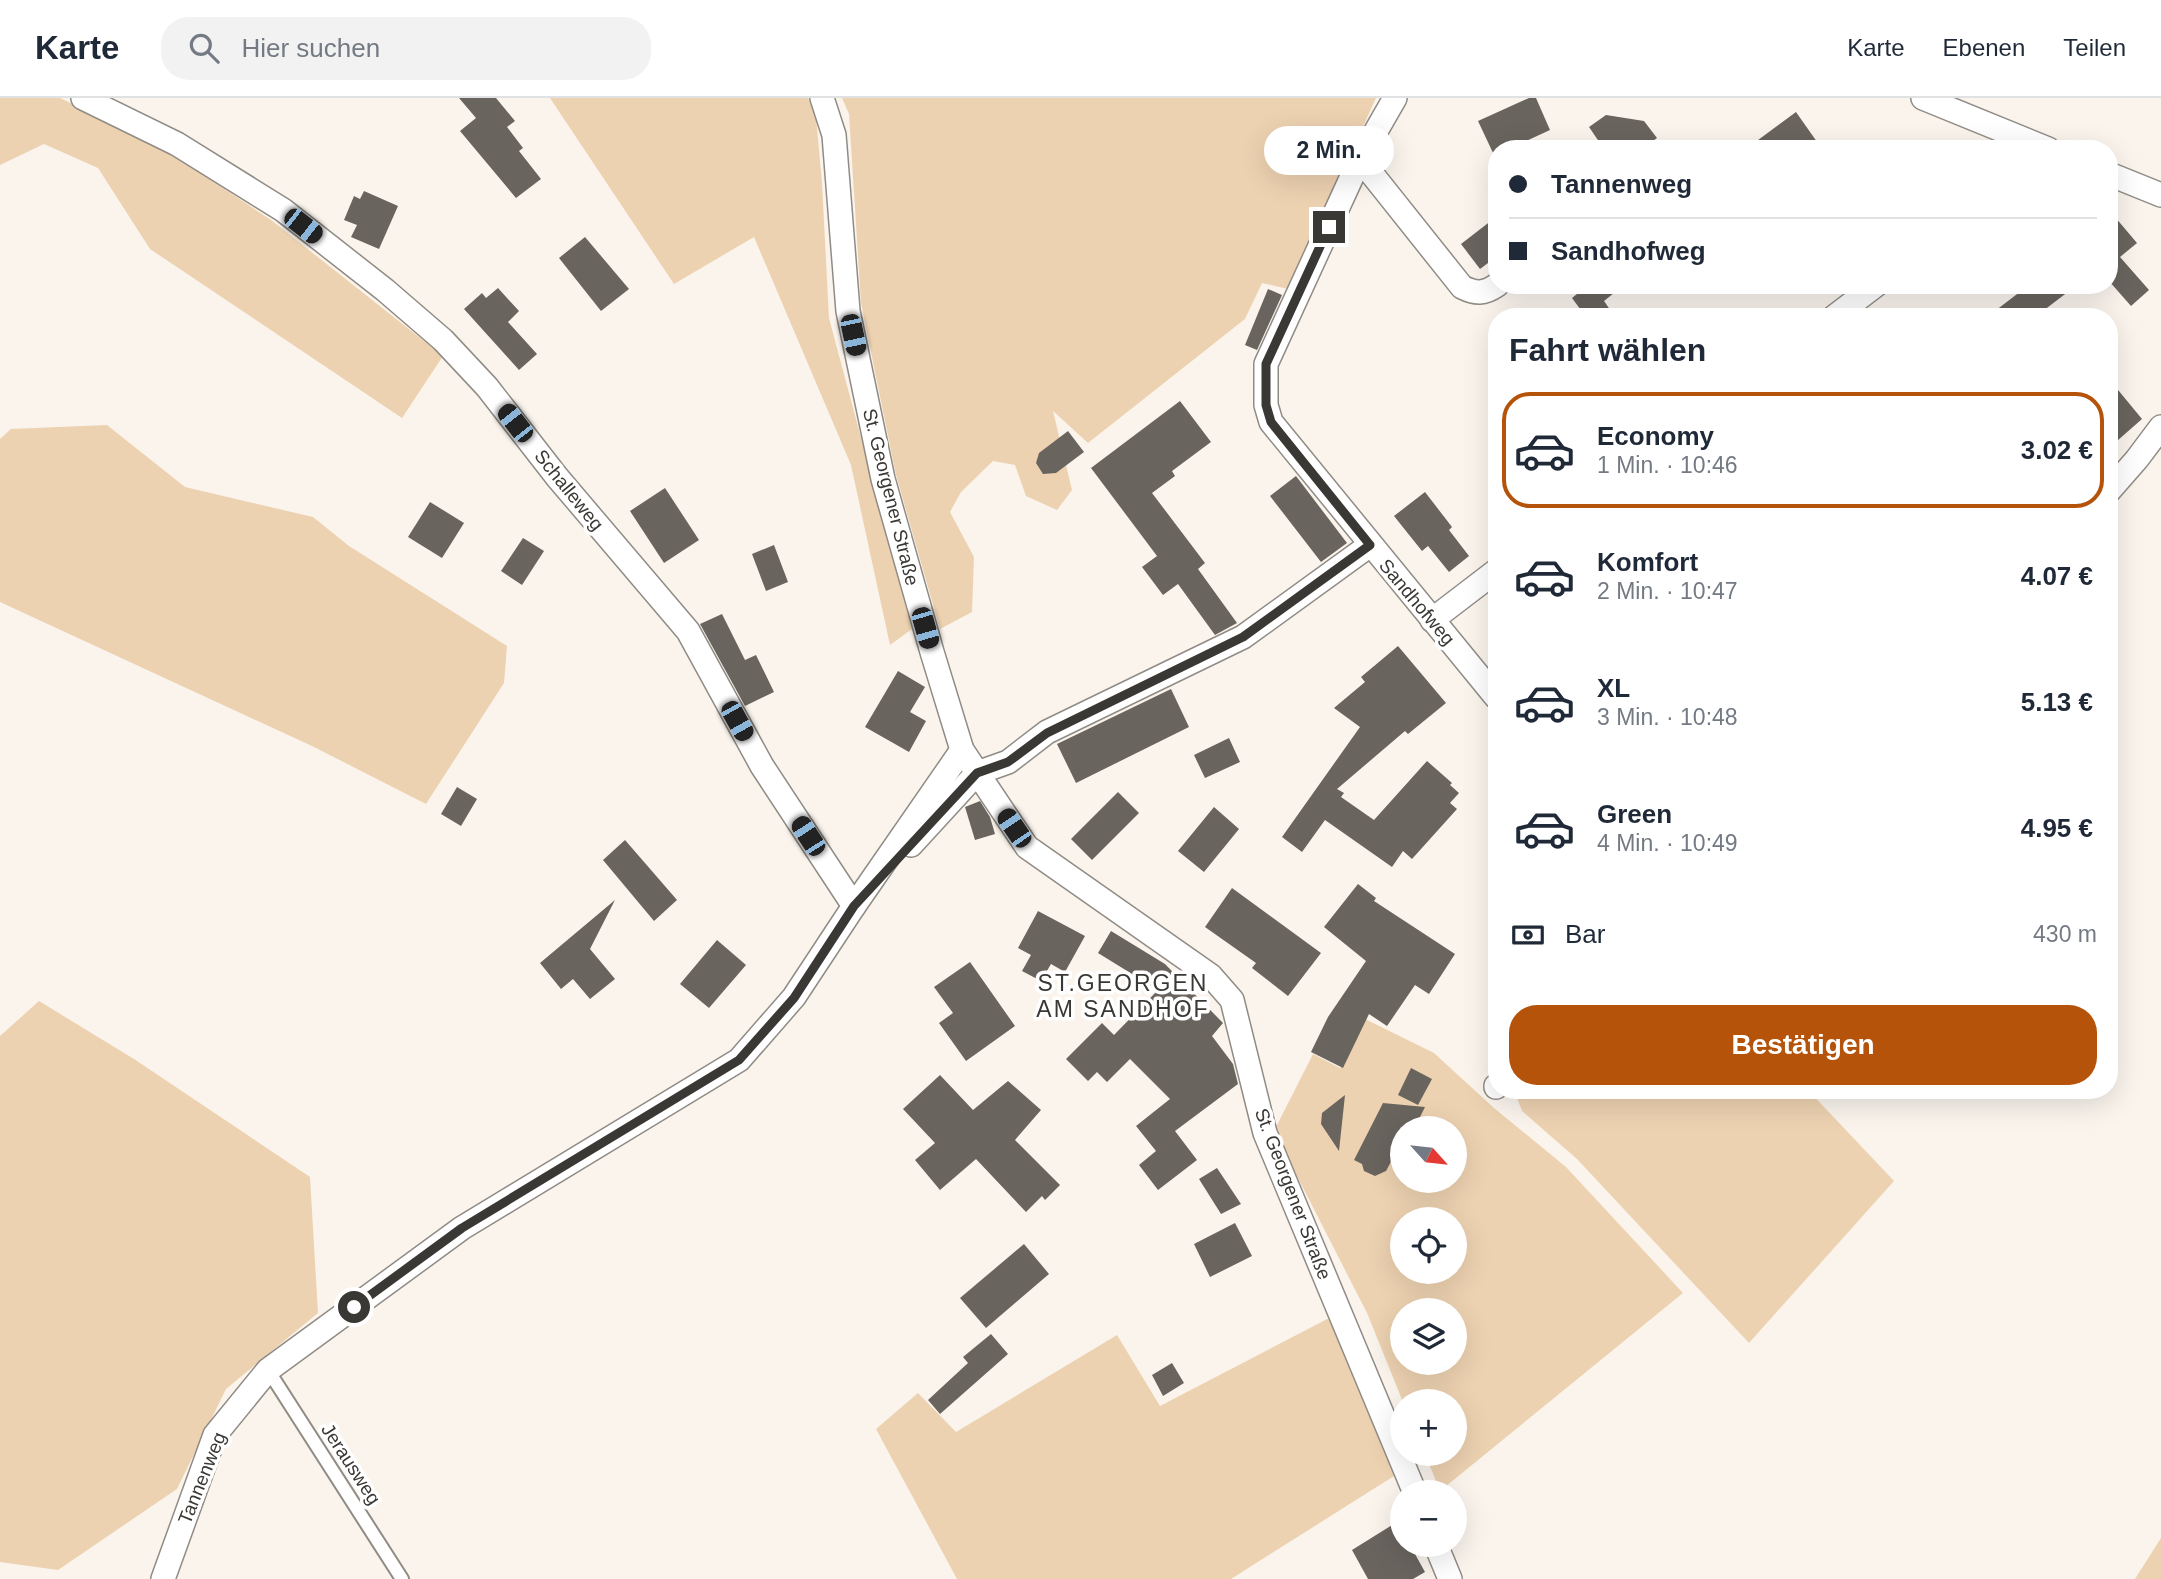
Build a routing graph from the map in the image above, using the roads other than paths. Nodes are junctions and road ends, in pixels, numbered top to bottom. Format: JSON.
{"nodes":[{"id":1,"x":83,"y":98,"type":"edge"},
{"id":2,"x":822,"y":98,"type":"edge"},
{"id":3,"x":1395,"y":98,"type":"edge"},
{"id":4,"x":1923,"y":98,"type":"edge"},
{"id":5,"x":2026,"y":140,"type":"edge"},
{"id":6,"x":1360,"y":159,"type":"junction"},
{"id":7,"x":2118,"y":178,"type":"edge"},
{"id":8,"x":2161,"y":195,"type":"edge"},
{"id":9,"x":1488,"y":291,"type":"edge"},
{"id":10,"x":1864,"y":294,"type":"edge"},
{"id":11,"x":1846,"y":308,"type":"edge"},
{"id":12,"x":2161,"y":427,"type":"edge"},
{"id":13,"x":2118,"y":481,"type":"edge"},
{"id":14,"x":1370,"y":545,"type":"junction"},
{"id":15,"x":1488,"y":577,"type":"edge"},
{"id":16,"x":1432,"y":620,"type":"junction"},
{"id":17,"x":1488,"y":687,"type":"edge"},
{"id":18,"x":962,"y":750,"type":"junction"},
{"id":19,"x":977,"y":773,"type":"junction"},
{"id":20,"x":854,"y":906,"type":"junction"},
{"id":21,"x":268,"y":1370,"type":"junction"},
{"id":22,"x":1410,"y":1480,"type":"edge"},
{"id":23,"x":1441,"y":1557,"type":"edge"},
{"id":24,"x":163,"y":1579,"type":"edge"},
{"id":25,"x":402,"y":1579,"type":"edge"},
{"id":26,"x":1450,"y":1579,"type":"edge"}],
"edges":[{"from":1,"to":20,"type":"street","name":"Schalleweg"},
{"from":2,"to":18,"type":"street","name":"St. Georgener Straße"},
{"from":3,"to":6,"type":"street","name":"Sandhofweg"},
{"from":4,"to":5,"type":"street"},
{"from":6,"to":9,"type":"street"},
{"from":6,"to":14,"type":"street","name":"Sandhofweg"},
{"from":7,"to":8,"type":"street"},
{"from":10,"to":11,"type":"street"},
{"from":12,"to":13,"type":"street"},
{"from":14,"to":16,"type":"street","name":"Sandhofweg"},
{"from":14,"to":19,"type":"street"},
{"from":15,"to":16,"type":"street"},
{"from":16,"to":17,"type":"street","name":"Sandhofweg"},
{"from":18,"to":19,"type":"street","name":"St. Georgener Straße"},
{"from":18,"to":20,"type":"street","name":"Tannenweg"},
{"from":19,"to":20,"type":"street"},
{"from":19,"to":22,"type":"street","name":"St. Georgener Straße"},
{"from":20,"to":21,"type":"street","name":"Tannenweg"},
{"from":21,"to":24,"type":"street","name":"Tannenweg"},
{"from":21,"to":25,"type":"lane","name":"Jerausweg"},
{"from":23,"to":26,"type":"street"}]}
